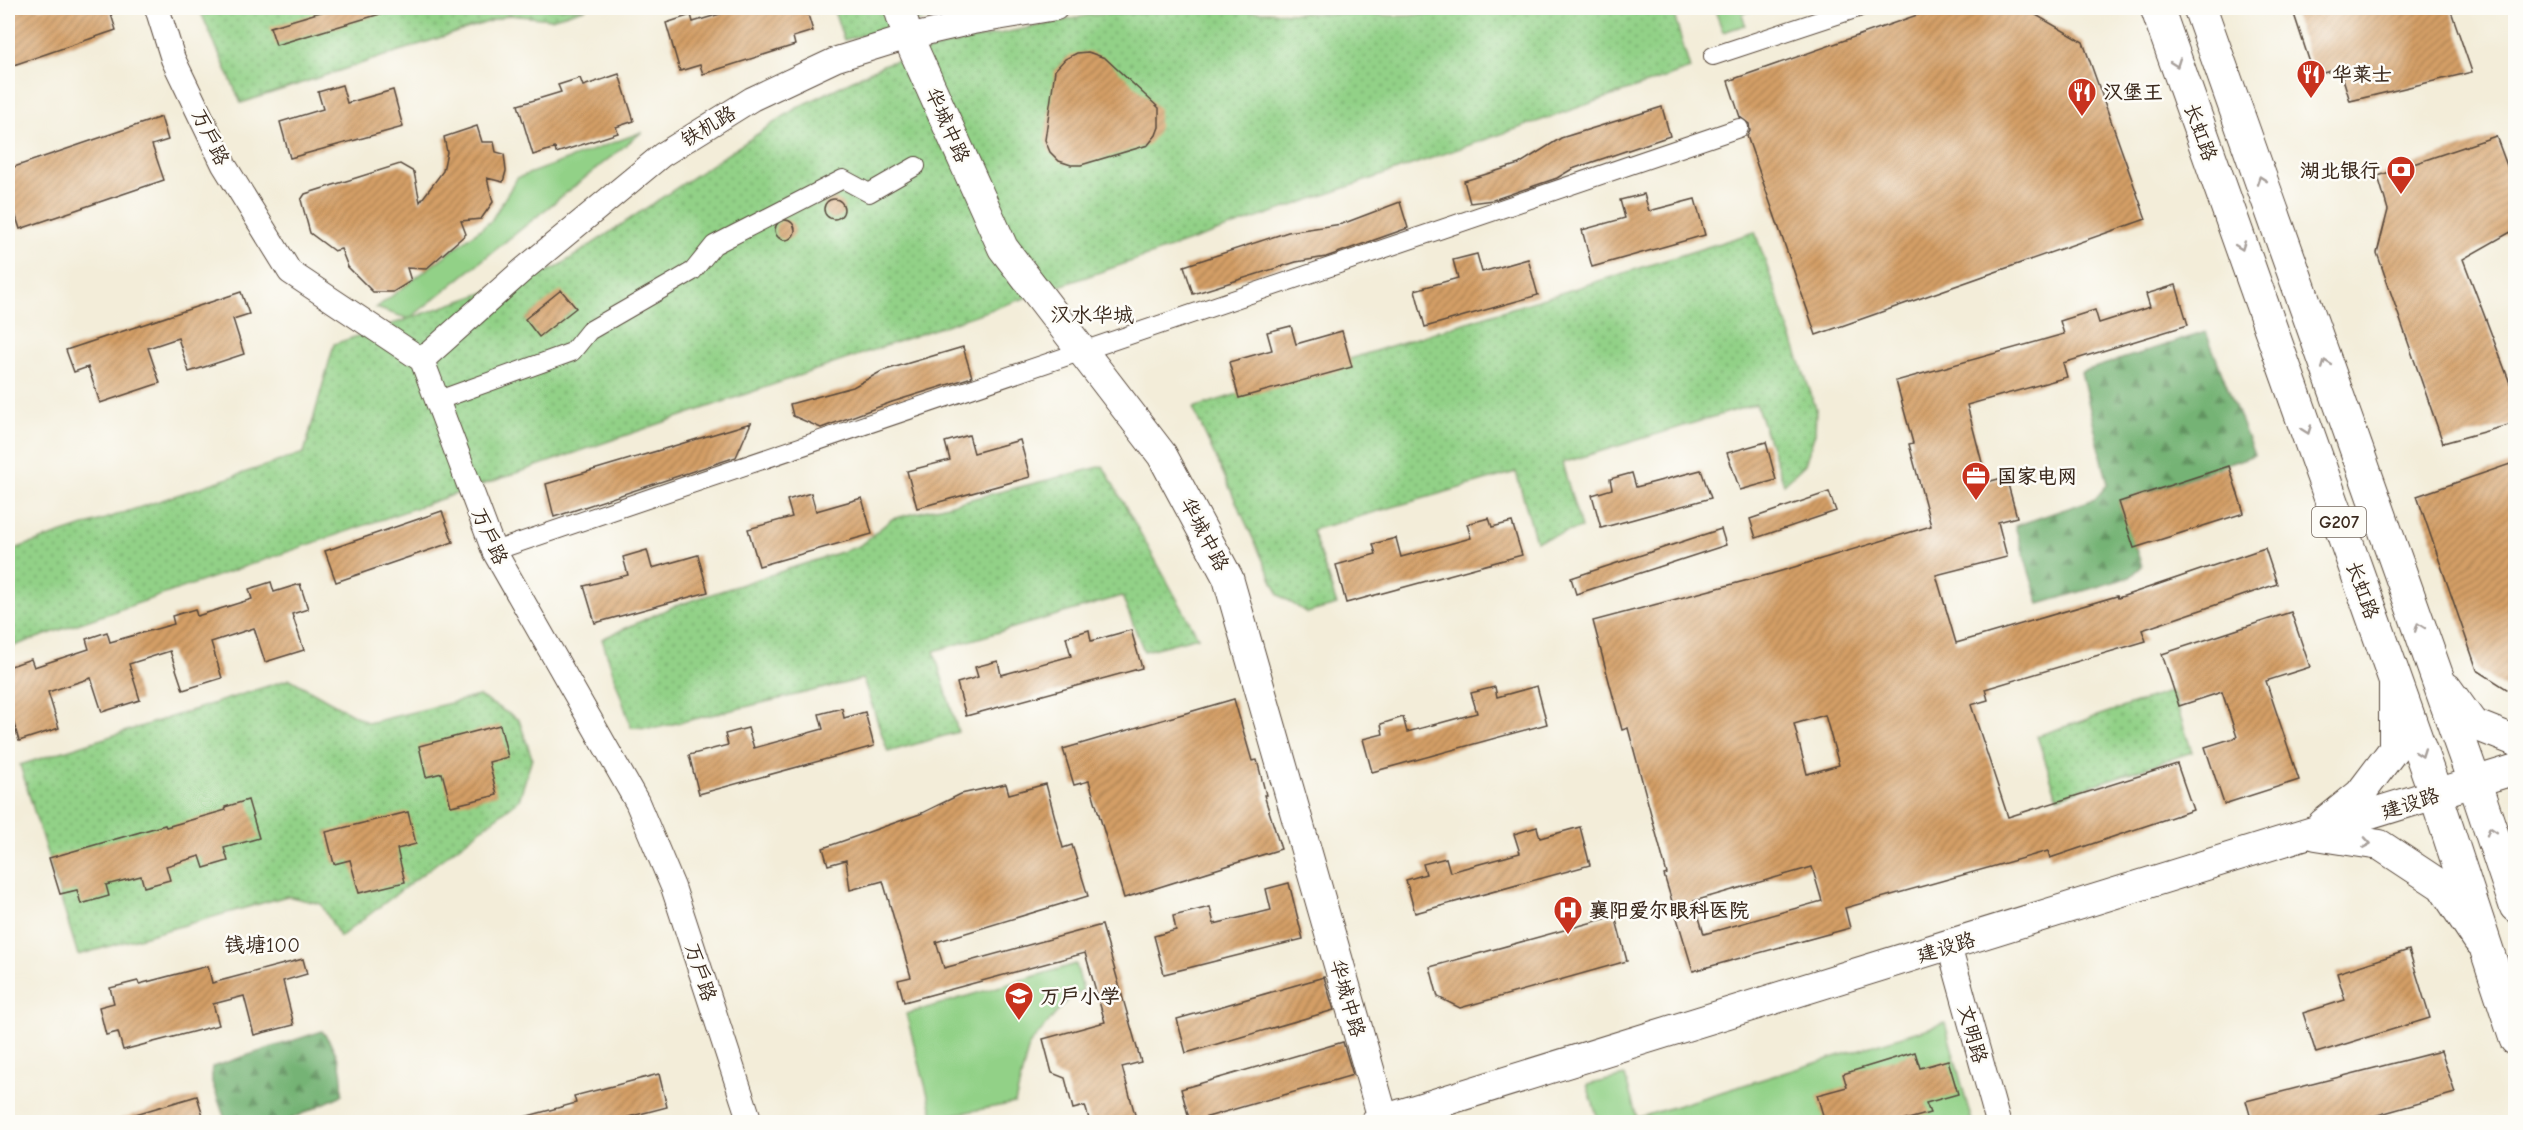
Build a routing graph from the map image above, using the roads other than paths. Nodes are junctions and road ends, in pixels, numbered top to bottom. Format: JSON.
{"nodes":[{"id":1,"x":157,"y":8,"type":"edge"},
{"id":2,"x":898,"y":8,"type":"edge"},
{"id":3,"x":1056,"y":8,"type":"edge"},
{"id":4,"x":1858,"y":8,"type":"edge"},
{"id":5,"x":2157,"y":8,"type":"edge"},
{"id":6,"x":2200,"y":8,"type":"edge"},
{"id":7,"x":908,"y":37,"type":"junction"},
{"id":8,"x":1713,"y":56,"type":"dead end"},
{"id":9,"x":1739,"y":128,"type":"dead end"},
{"id":10,"x":915,"y":166,"type":"dead end"},
{"id":11,"x":1082,"y":351,"type":"junction"},
{"id":12,"x":422,"y":360,"type":"junction"},
{"id":13,"x":436,"y":401,"type":"junction"},
{"id":14,"x":494,"y":551,"type":"junction"},
{"id":15,"x":2436,"y":674,"type":"junction"},
{"id":16,"x":2395,"y":678,"type":"junction"},
{"id":17,"x":2516,"y":741,"type":"edge"},
{"id":18,"x":2516,"y":770,"type":"edge"},
{"id":19,"x":2474,"y":782,"type":"junction"},
{"id":20,"x":2436,"y":795,"type":"junction"},
{"id":21,"x":2310,"y":834,"type":"junction"},
{"id":22,"x":2516,"y":906,"type":"edge"},
{"id":23,"x":1949,"y":946,"type":"junction"},
{"id":24,"x":2488,"y":954,"type":"junction"},
{"id":25,"x":2516,"y":1039,"type":"edge"},
{"id":26,"x":750,"y":1122,"type":"edge"},
{"id":27,"x":1381,"y":1122,"type":"edge"},
{"id":28,"x":1998,"y":1122,"type":"edge"}],
"edges":[{"from":1,"to":12,"type":"street","name":"万户路"},
{"from":2,"to":7,"type":"street","name":"华城中路"},
{"from":3,"to":7,"type":"street","name":"铁机路"},
{"from":4,"to":8,"type":"street"},
{"from":5,"to":16,"type":"highway","name":"长虹路","number":"G207","one_way":true},
{"from":15,"to":6,"type":"highway","name":"长虹路","number":"G207","one_way":true},
{"from":7,"to":11,"type":"street","name":"华城中路"},
{"from":7,"to":12,"type":"street","name":"铁机路"},
{"from":9,"to":11,"type":"street"},
{"from":10,"to":13,"type":"street"},
{"from":11,"to":14,"type":"street"},
{"from":11,"to":27,"type":"street","name":"华城中路"},
{"from":12,"to":13,"type":"street","name":"万户路"},
{"from":13,"to":14,"type":"street","name":"万户路"},
{"from":14,"to":26,"type":"street","name":"万户路"},
{"from":15,"to":17,"type":"street"},
{"from":15,"to":19,"type":"highway","name":"长虹路","number":"G207"},
{"from":16,"to":20,"type":"highway","name":"长虹路","number":"G207","one_way":true},
{"from":16,"to":21,"type":"street"},
{"from":18,"to":19,"type":"street","name":"建设路"},
{"from":19,"to":20,"type":"street","name":"建设路"},
{"from":22,"to":19,"type":"highway","name":"长虹路","number":"G207","one_way":true},
{"from":20,"to":21,"type":"street","name":"建设路"},
{"from":20,"to":24,"type":"highway","name":"长虹路","number":"G207"},
{"from":21,"to":23,"type":"street","name":"建设路"},
{"from":21,"to":24,"type":"street","one_way":true},
{"from":23,"to":27,"type":"street","name":"建设路"},
{"from":23,"to":28,"type":"street","name":"文明路"},
{"from":24,"to":25,"type":"highway","name":"长虹路","number":"G207"}]}
